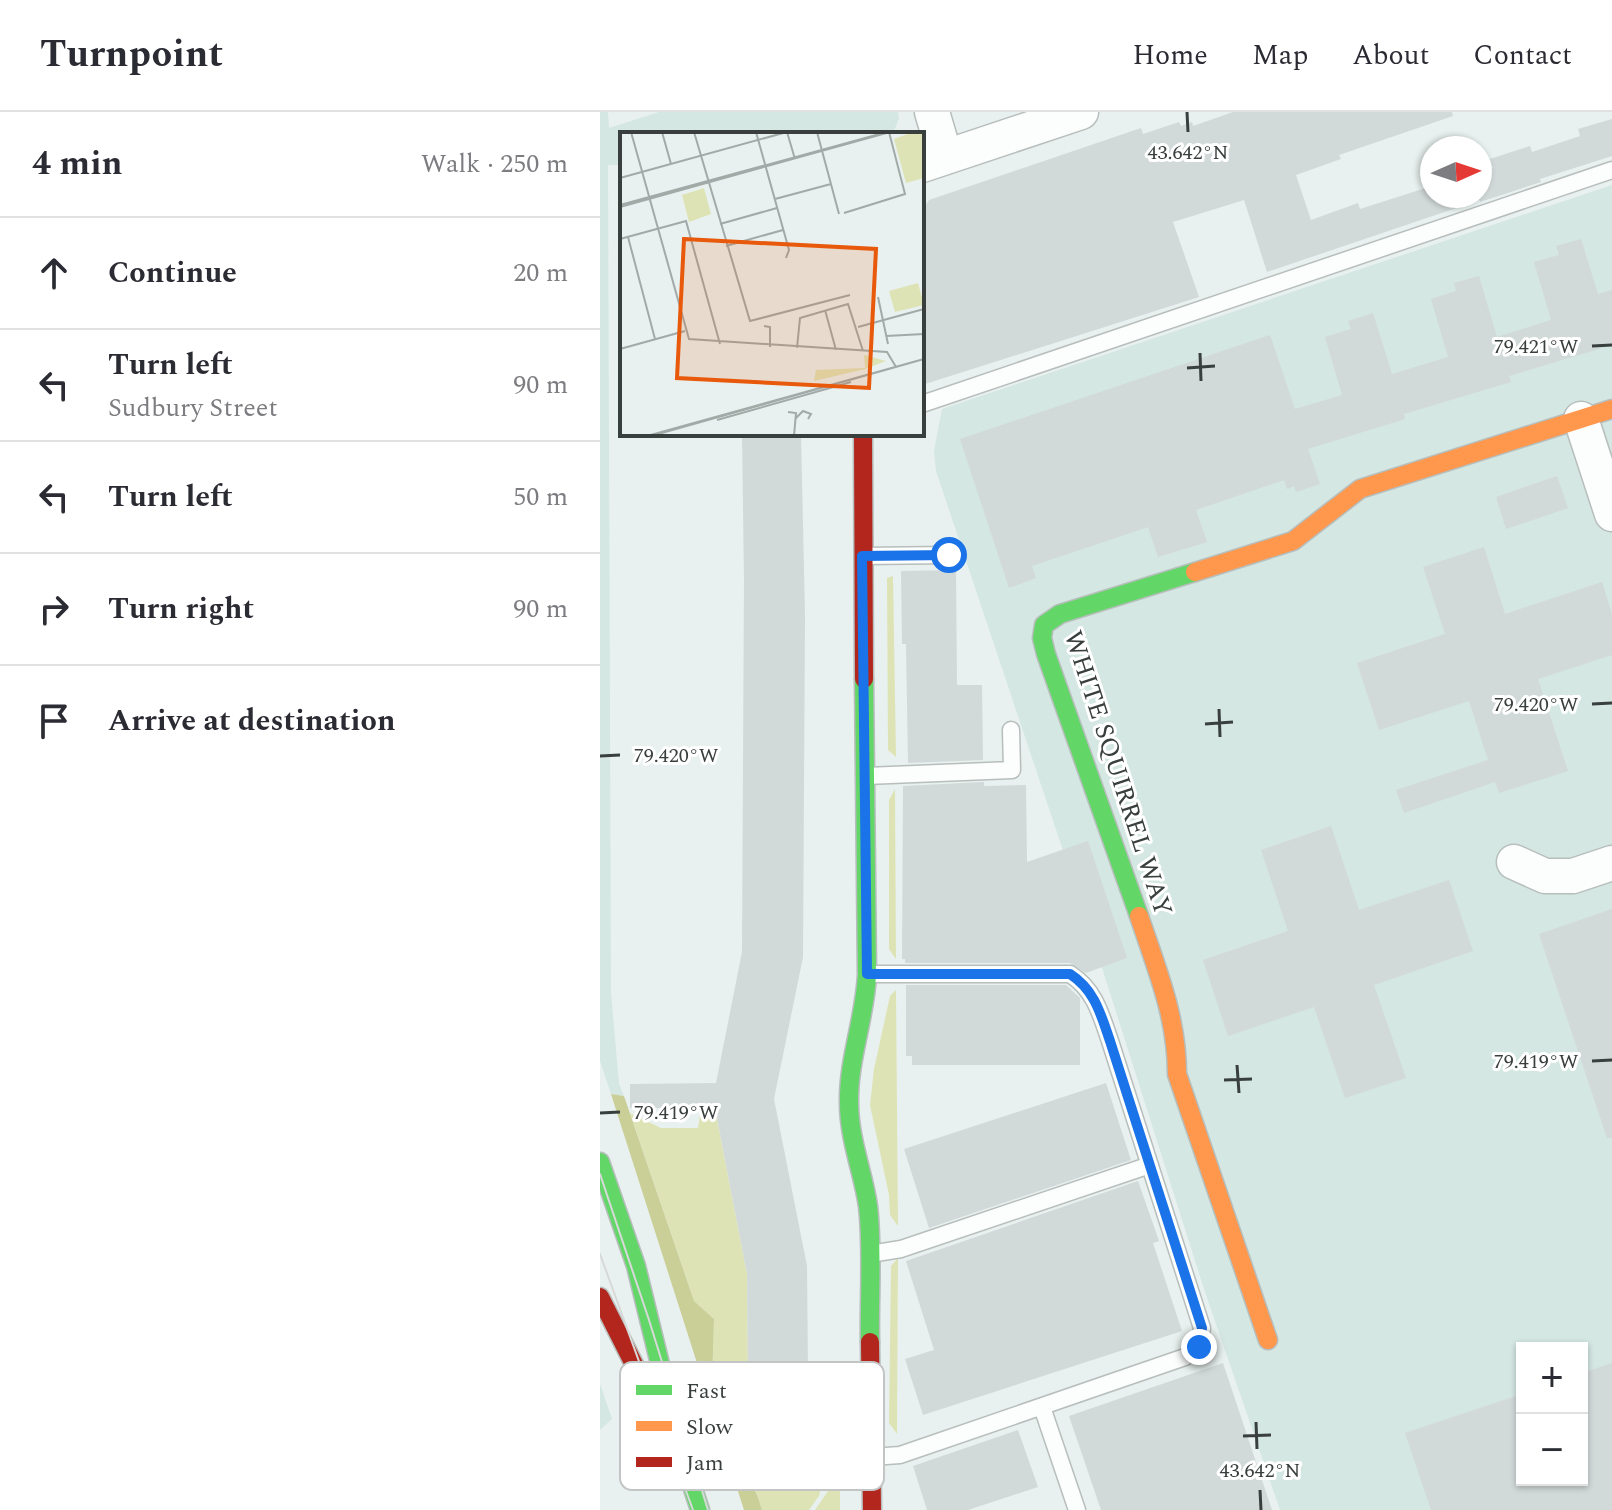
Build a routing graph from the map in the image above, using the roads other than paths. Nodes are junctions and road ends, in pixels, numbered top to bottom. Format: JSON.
{"nodes":[{"id":1,"x":932,"y":112,"type":"edge"},
{"id":2,"x":1081,"y":112,"type":"edge"},
{"id":3,"x":933,"y":160,"type":"edge"},
{"id":4,"x":1612,"y":170,"type":"edge"},
{"id":5,"x":924,"y":403,"type":"edge"},
{"id":6,"x":1597,"y":414,"type":"edge"},
{"id":7,"x":863,"y":436,"type":"edge"},
{"id":8,"x":1612,"y":514,"type":"edge"},
{"id":9,"x":949,"y":555,"type":"dead end"},
{"id":10,"x":862,"y":556,"type":"junction"},
{"id":11,"x":1011,"y":730,"type":"dead end"},
{"id":12,"x":863,"y":776,"type":"junction"},
{"id":13,"x":1514,"y":862,"type":"dead end"},
{"id":14,"x":1612,"y":863,"type":"edge"},
{"id":15,"x":867,"y":974,"type":"junction"},
{"id":16,"x":600,"y":1162,"type":"edge"},
{"id":17,"x":1150,"y":1165,"type":"junction"},
{"id":18,"x":869,"y":1254,"type":"junction"},
{"id":19,"x":600,"y":1297,"type":"edge"},
{"id":20,"x":1268,"y":1340,"type":"dead end"},
{"id":21,"x":634,"y":1362,"type":"edge"},
{"id":22,"x":660,"y":1362,"type":"edge"},
{"id":23,"x":871,"y":1362,"type":"edge"},
{"id":24,"x":1042,"y":1407,"type":"junction"},
{"id":25,"x":884,"y":1456,"type":"edge"},
{"id":26,"x":693,"y":1490,"type":"edge"},
{"id":27,"x":700,"y":1510,"type":"edge"},
{"id":28,"x":1077,"y":1510,"type":"edge"}],
"edges":[{"from":1,"to":3,"type":"street"},
{"from":2,"to":3,"type":"street"},
{"from":4,"to":5,"type":"lane"},
{"from":6,"to":8,"type":"street"},
{"from":6,"to":20,"type":"street","name":"WHITE SQUIRREL WAY"},
{"from":7,"to":10,"type":"street"},
{"from":9,"to":10,"type":"lane"},
{"from":10,"to":12,"type":"street"},
{"from":11,"to":12,"type":"lane"},
{"from":12,"to":15,"type":"street"},
{"from":13,"to":14,"type":"street"},
{"from":15,"to":17,"type":"lane"},
{"from":15,"to":18,"type":"street"},
{"from":16,"to":22,"type":"street"},
{"from":17,"to":18,"type":"lane"},
{"from":17,"to":24,"type":"lane"},
{"from":18,"to":23,"type":"street"},
{"from":19,"to":21,"type":"street"},
{"from":24,"to":25,"type":"lane"},
{"from":24,"to":28,"type":"lane"},
{"from":26,"to":27,"type":"street"}]}
